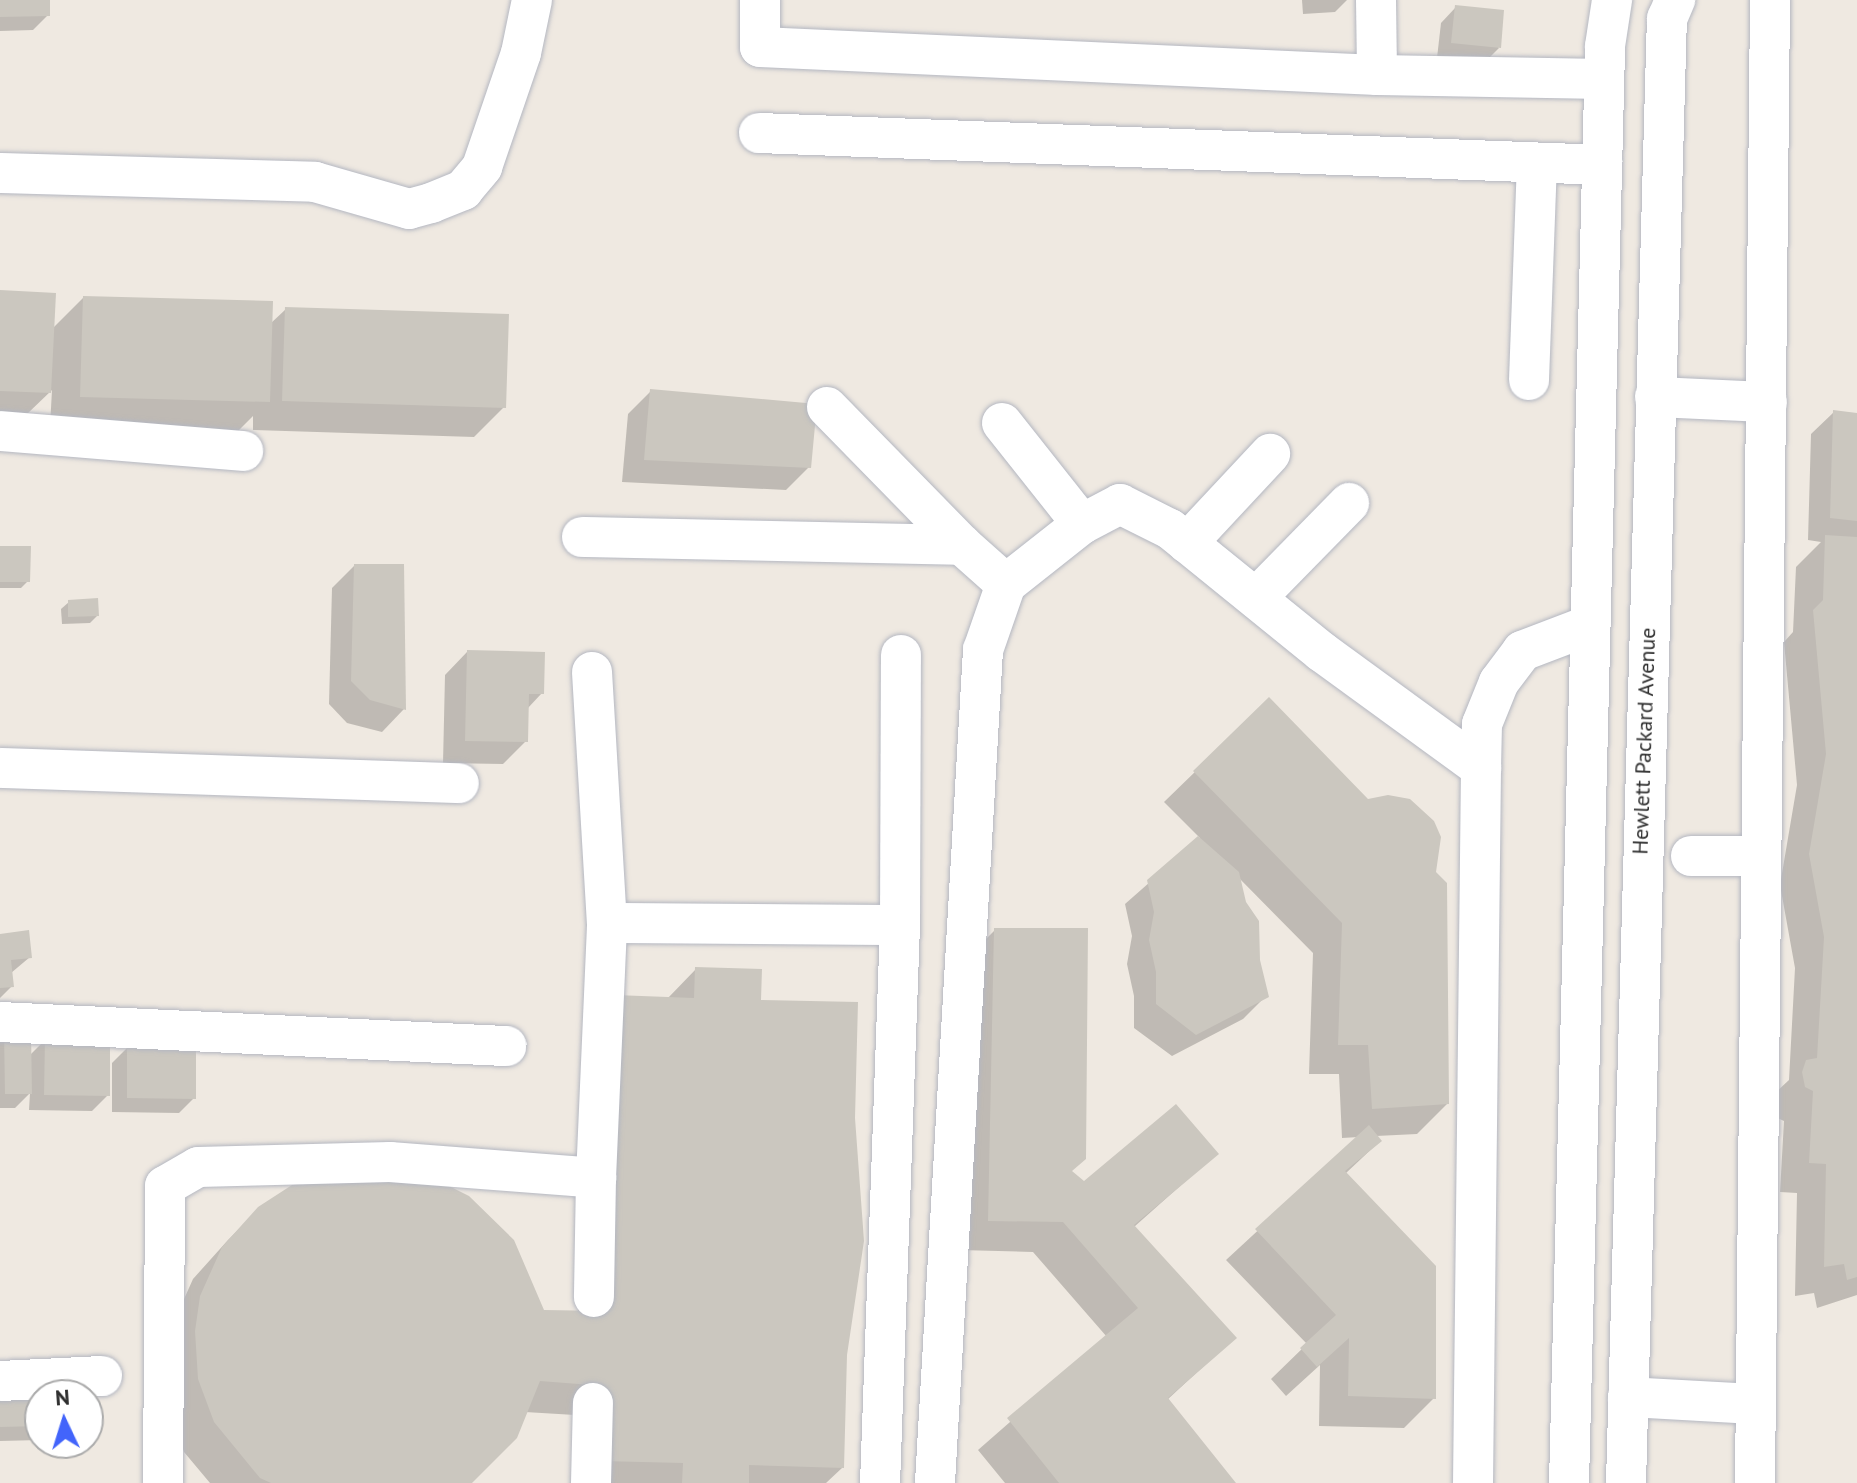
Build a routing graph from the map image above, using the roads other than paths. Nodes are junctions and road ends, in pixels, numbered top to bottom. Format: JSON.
{"nodes":[{"id":1,"x":532,"y":0,"type":"edge"},
{"id":2,"x":760,"y":0,"type":"edge"},
{"id":3,"x":1376,"y":0,"type":"edge"},
{"id":4,"x":1612,"y":0,"type":"edge"},
{"id":5,"x":1622,"y":0,"type":"edge"},
{"id":6,"x":1770,"y":0,"type":"edge"},
{"id":7,"x":1671,"y":9,"type":"edge"},
{"id":8,"x":1377,"y":75,"type":"junction"},
{"id":9,"x":1604,"y":79,"type":"junction"},
{"id":10,"x":759,"y":133,"type":"dead end"},
{"id":11,"x":1537,"y":165,"type":"junction"},
{"id":12,"x":1602,"y":165,"type":"junction"},
{"id":13,"x":1,"y":173,"type":"edge"},
{"id":14,"x":1529,"y":380,"type":"dead end"},
{"id":15,"x":1655,"y":397,"type":"junction"},
{"id":16,"x":1767,"y":402,"type":"junction"},
{"id":17,"x":827,"y":407,"type":"dead end"},
{"id":18,"x":1002,"y":423,"type":"dead end"},
{"id":19,"x":0,"y":431,"type":"edge"},
{"id":20,"x":243,"y":451,"type":"dead end"},
{"id":21,"x":1270,"y":454,"type":"dead end"},
{"id":22,"x":1349,"y":503,"type":"dead end"},
{"id":23,"x":1082,"y":524,"type":"junction"},
{"id":24,"x":582,"y":537,"type":"dead end"},
{"id":25,"x":1187,"y":543,"type":"junction"},
{"id":26,"x":962,"y":545,"type":"junction"},
{"id":27,"x":1006,"y":584,"type":"junction"},
{"id":28,"x":1256,"y":598,"type":"junction"},
{"id":29,"x":1590,"y":625,"type":"junction"},
{"id":30,"x":901,"y":655,"type":"dead end"},
{"id":31,"x":592,"y":672,"type":"dead end"},
{"id":32,"x":0,"y":768,"type":"edge"},
{"id":33,"x":1481,"y":768,"type":"junction"},
{"id":34,"x":459,"y":783,"type":"dead end"},
{"id":35,"x":1691,"y":856,"type":"dead end"},
{"id":36,"x":1760,"y":856,"type":"junction"},
{"id":37,"x":607,"y":923,"type":"junction"},
{"id":38,"x":900,"y":925,"type":"junction"},
{"id":39,"x":0,"y":1022,"type":"edge"},
{"id":40,"x":506,"y":1046,"type":"dead end"},
{"id":41,"x":596,"y":1178,"type":"junction"},
{"id":42,"x":594,"y":1297,"type":"dead end"},
{"id":43,"x":102,"y":1376,"type":"dead end"},
{"id":44,"x":0,"y":1381,"type":"edge"},
{"id":45,"x":1628,"y":1397,"type":"junction"},
{"id":46,"x":593,"y":1403,"type":"dead end"},
{"id":47,"x":1752,"y":1404,"type":"junction"},
{"id":48,"x":163,"y":1483,"type":"edge"},
{"id":49,"x":591,"y":1483,"type":"edge"},
{"id":50,"x":880,"y":1483,"type":"edge"},
{"id":51,"x":935,"y":1483,"type":"edge"},
{"id":52,"x":1473,"y":1483,"type":"edge"},
{"id":53,"x":1569,"y":1483,"type":"edge"},
{"id":54,"x":1626,"y":1483,"type":"edge"},
{"id":55,"x":1755,"y":1483,"type":"edge"}],
"edges":[{"from":1,"to":13,"type":"street"},
{"from":2,"to":8,"type":"street"},
{"from":3,"to":8,"type":"street"},
{"from":4,"to":9,"type":"street"},
{"from":5,"to":7,"type":"street"},
{"from":6,"to":16,"type":"street"},
{"from":7,"to":15,"type":"street","name":"Hewlett Packard Avenue"},
{"from":8,"to":9,"type":"street"},
{"from":9,"to":12,"type":"street"},
{"from":10,"to":11,"type":"street"},
{"from":11,"to":12,"type":"street"},
{"from":11,"to":14,"type":"street"},
{"from":12,"to":29,"type":"street"},
{"from":15,"to":16,"type":"street"},
{"from":15,"to":45,"type":"street","name":"Hewlett Packard Avenue"},
{"from":16,"to":36,"type":"street"},
{"from":17,"to":26,"type":"street"},
{"from":18,"to":23,"type":"street"},
{"from":19,"to":20,"type":"street"},
{"from":21,"to":25,"type":"street"},
{"from":22,"to":28,"type":"street"},
{"from":23,"to":25,"type":"street"},
{"from":23,"to":27,"type":"street"},
{"from":24,"to":26,"type":"street"},
{"from":25,"to":28,"type":"street"},
{"from":26,"to":27,"type":"street"},
{"from":27,"to":51,"type":"street"},
{"from":28,"to":33,"type":"street"},
{"from":29,"to":33,"type":"street"},
{"from":29,"to":53,"type":"street"},
{"from":30,"to":38,"type":"street"},
{"from":31,"to":37,"type":"street"},
{"from":32,"to":34,"type":"street"},
{"from":33,"to":52,"type":"street"},
{"from":35,"to":36,"type":"street"},
{"from":36,"to":47,"type":"street"},
{"from":37,"to":38,"type":"street"},
{"from":37,"to":41,"type":"street"},
{"from":38,"to":50,"type":"street"},
{"from":39,"to":40,"type":"street"},
{"from":41,"to":42,"type":"street"},
{"from":41,"to":48,"type":"street"},
{"from":43,"to":44,"type":"street"},
{"from":45,"to":47,"type":"street"},
{"from":45,"to":54,"type":"street","name":"Hewlett Packard Avenue"},
{"from":46,"to":49,"type":"street"},
{"from":47,"to":55,"type":"street"}]}
